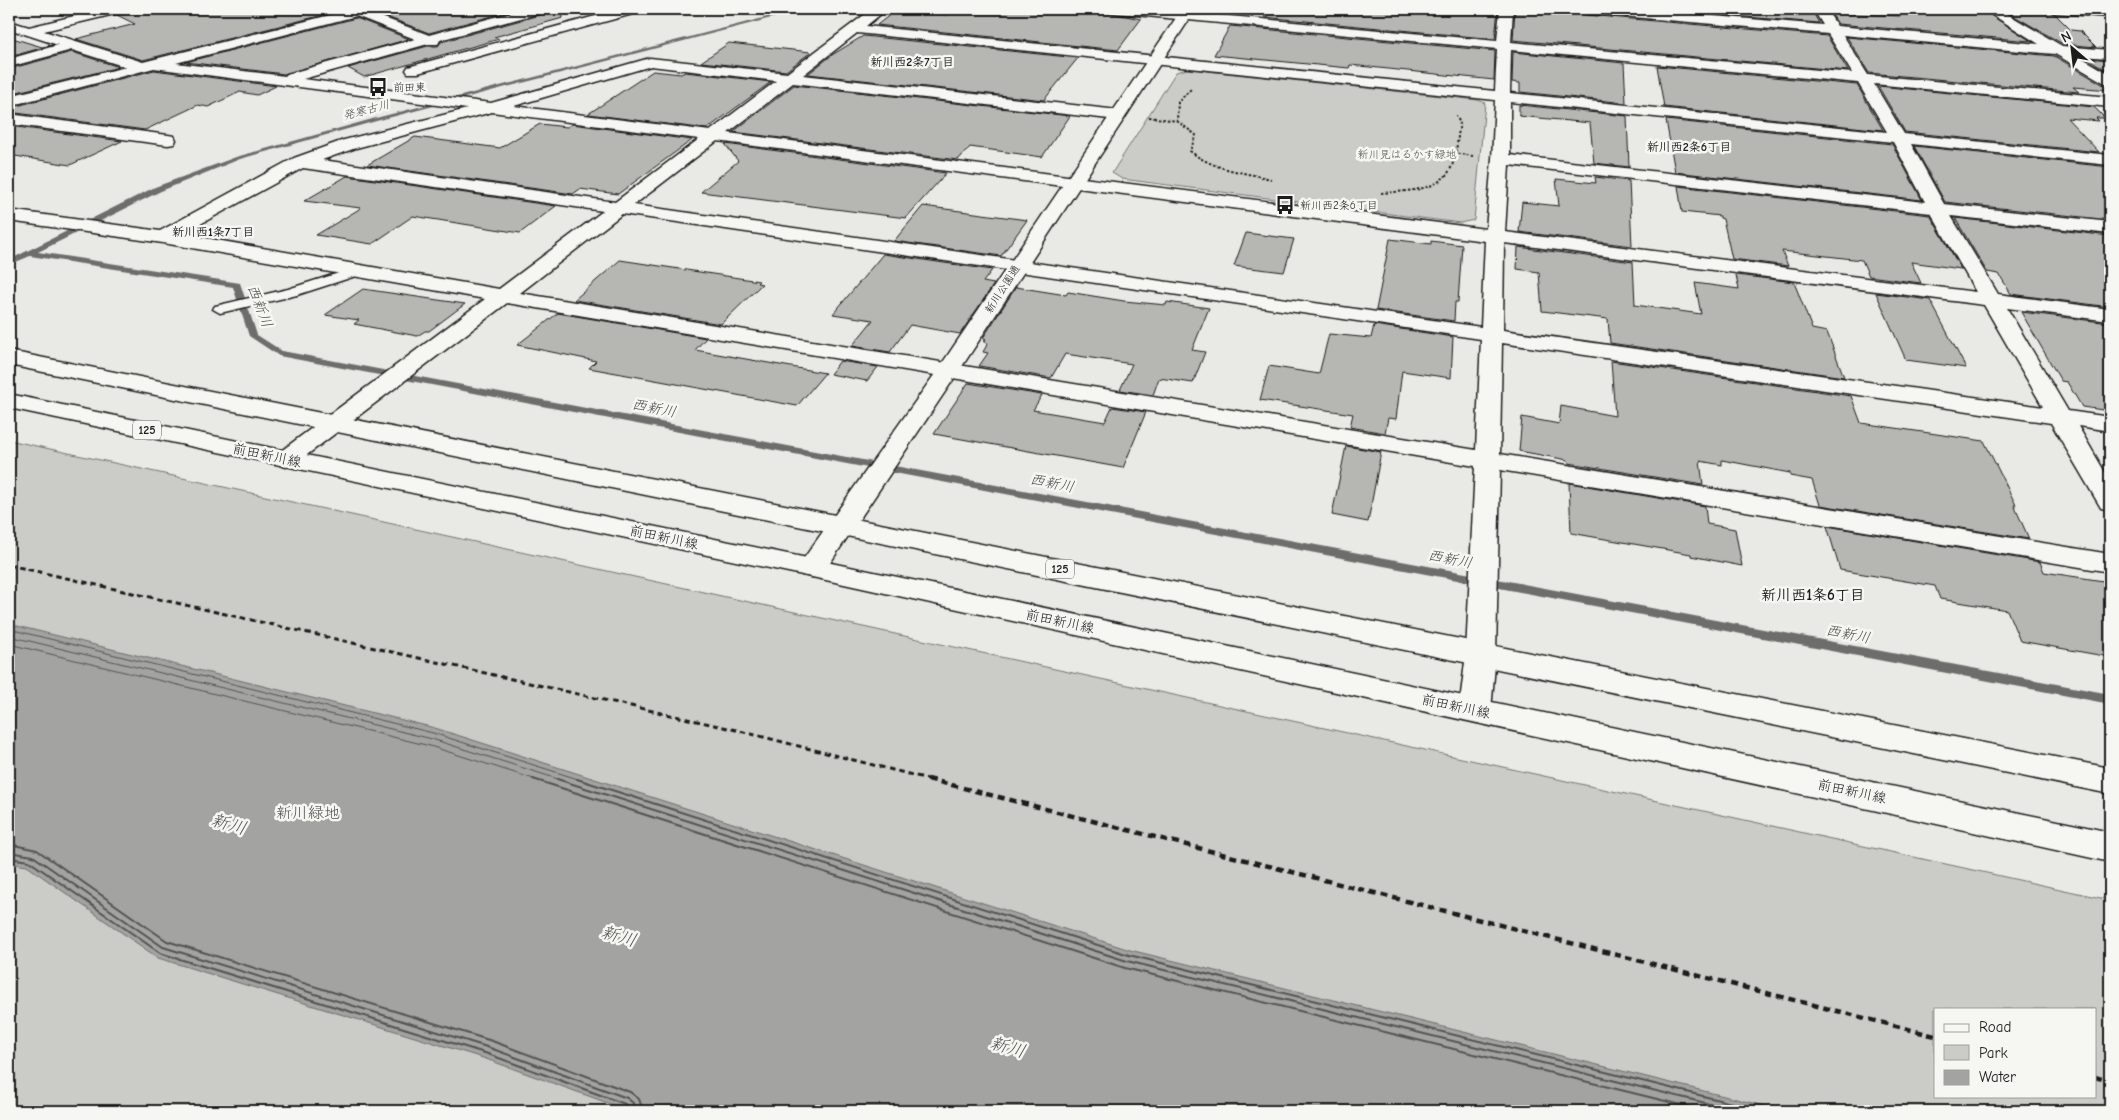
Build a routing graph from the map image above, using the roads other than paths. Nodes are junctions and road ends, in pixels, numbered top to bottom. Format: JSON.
{"nodes":[{"id":1,"x":118,"y":9,"type":"edge"},
{"id":2,"x":311,"y":9,"type":"edge"},
{"id":3,"x":538,"y":9,"type":"edge"},
{"id":4,"x":635,"y":9,"type":"edge"},
{"id":5,"x":880,"y":9,"type":"edge"},
{"id":6,"x":1114,"y":9,"type":"edge"},
{"id":7,"x":1506,"y":9,"type":"edge"},
{"id":8,"x":1586,"y":9,"type":"edge"},
{"id":9,"x":1820,"y":9,"type":"edge"},
{"id":10,"x":1990,"y":9,"type":"edge"},
{"id":11,"x":2055,"y":9,"type":"edge"},
{"id":12,"x":363,"y":10,"type":"edge"},
{"id":13,"x":1187,"y":12,"type":"edge"},
{"id":14,"x":2110,"y":13,"type":"edge"},
{"id":15,"x":334,"y":18,"type":"junction"},
{"id":16,"x":10,"y":26,"type":"edge"},
{"id":17,"x":854,"y":29,"type":"junction"},
{"id":18,"x":1832,"y":30,"type":"junction"},
{"id":19,"x":29,"y":31,"type":"junction"},
{"id":20,"x":429,"y":39,"type":"junction"},
{"id":21,"x":72,"y":45,"type":"junction"},
{"id":22,"x":1504,"y":45,"type":"junction"},
{"id":23,"x":2059,"y":49,"type":"junction"},
{"id":24,"x":470,"y":54,"type":"junction"},
{"id":25,"x":2110,"y":54,"type":"edge"},
{"id":26,"x":1156,"y":61,"type":"junction"},
{"id":27,"x":9,"y":63,"type":"edge"},
{"id":28,"x":147,"y":66,"type":"junction"},
{"id":29,"x":413,"y":70,"type":"dead end"},
{"id":30,"x":789,"y":77,"type":"junction"},
{"id":31,"x":1861,"y":79,"type":"junction"},
{"id":32,"x":281,"y":80,"type":"junction"},
{"id":33,"x":2110,"y":80,"type":"edge"},
{"id":34,"x":1502,"y":97,"type":"junction"},
{"id":35,"x":9,"y":101,"type":"edge"},
{"id":36,"x":2110,"y":102,"type":"edge"},
{"id":37,"x":481,"y":107,"type":"junction"},
{"id":38,"x":1118,"y":115,"type":"junction"},
{"id":39,"x":9,"y":119,"type":"edge"},
{"id":40,"x":712,"y":136,"type":"junction"},
{"id":41,"x":1898,"y":138,"type":"junction"},
{"id":42,"x":168,"y":140,"type":"dead end"},
{"id":43,"x":1501,"y":159,"type":"junction"},
{"id":44,"x":2110,"y":160,"type":"edge"},
{"id":45,"x":300,"y":162,"type":"junction"},
{"id":46,"x":1073,"y":182,"type":"junction"},
{"id":47,"x":617,"y":208,"type":"junction"},
{"id":48,"x":1938,"y":209,"type":"junction"},
{"id":49,"x":9,"y":214,"type":"edge"},
{"id":50,"x":2110,"y":228,"type":"edge"},
{"id":51,"x":1495,"y":236,"type":"junction"},
{"id":52,"x":163,"y":237,"type":"junction"},
{"id":53,"x":1017,"y":266,"type":"junction"},
{"id":54,"x":358,"y":271,"type":"junction"},
{"id":55,"x":501,"y":296,"type":"junction"},
{"id":56,"x":1991,"y":300,"type":"junction"},
{"id":57,"x":226,"y":307,"type":"dead end"},
{"id":58,"x":2110,"y":315,"type":"edge"},
{"id":59,"x":1492,"y":334,"type":"junction"},
{"id":60,"x":9,"y":358,"type":"edge"},
{"id":61,"x":948,"y":370,"type":"junction"},
{"id":62,"x":9,"y":401,"type":"edge"},
{"id":63,"x":2060,"y":416,"type":"junction"},
{"id":64,"x":335,"y":424,"type":"junction"},
{"id":65,"x":2110,"y":424,"type":"edge"},
{"id":66,"x":286,"y":459,"type":"junction"},
{"id":67,"x":1488,"y":460,"type":"junction"},
{"id":68,"x":2110,"y":502,"type":"edge"},
{"id":69,"x":842,"y":525,"type":"junction"},
{"id":70,"x":2110,"y":563,"type":"edge"},
{"id":71,"x":812,"y":568,"type":"junction"},
{"id":72,"x":1481,"y":654,"type":"junction"},
{"id":73,"x":1475,"y":710,"type":"junction"},
{"id":74,"x":2110,"y":781,"type":"edge"},
{"id":75,"x":2110,"y":847,"type":"edge"}],
"edges":[{"from":1,"to":19,"type":"street"},
{"from":2,"to":15,"type":"street"},
{"from":3,"to":20,"type":"street"},
{"from":4,"to":24,"type":"street"},
{"from":5,"to":17,"type":"street"},
{"from":6,"to":13,"type":"street"},
{"from":7,"to":22,"type":"street"},
{"from":8,"to":18,"type":"street"},
{"from":9,"to":18,"type":"street"},
{"from":10,"to":23,"type":"street"},
{"from":11,"to":14,"type":"street"},
{"from":12,"to":15,"type":"street"},
{"from":12,"to":20,"type":"street"},
{"from":13,"to":22,"type":"street"},
{"from":13,"to":26,"type":"street","name":"新川公園通"},
{"from":15,"to":28,"type":"street"},
{"from":16,"to":19,"type":"street"},
{"from":17,"to":26,"type":"street"},
{"from":17,"to":30,"type":"street"},
{"from":18,"to":23,"type":"street"},
{"from":18,"to":31,"type":"street"},
{"from":19,"to":21,"type":"street"},
{"from":20,"to":24,"type":"street"},
{"from":20,"to":32,"type":"street"},
{"from":21,"to":27,"type":"street"},
{"from":21,"to":28,"type":"street"},
{"from":22,"to":31,"type":"street"},
{"from":22,"to":34,"type":"street"},
{"from":23,"to":25,"type":"street"},
{"from":23,"to":33,"type":"street"},
{"from":24,"to":29,"type":"street"},
{"from":26,"to":34,"type":"street"},
{"from":26,"to":38,"type":"street","name":"新川公園通"},
{"from":28,"to":32,"type":"street"},
{"from":28,"to":35,"type":"street"},
{"from":30,"to":37,"type":"street"},
{"from":30,"to":38,"type":"street"},
{"from":30,"to":40,"type":"street"},
{"from":31,"to":36,"type":"street"},
{"from":31,"to":41,"type":"street"},
{"from":32,"to":37,"type":"street"},
{"from":34,"to":41,"type":"street"},
{"from":34,"to":43,"type":"street"},
{"from":37,"to":40,"type":"street"},
{"from":37,"to":45,"type":"street"},
{"from":38,"to":46,"type":"street","name":"新川公園通"},
{"from":39,"to":42,"type":"street"},
{"from":40,"to":46,"type":"street"},
{"from":40,"to":47,"type":"street"},
{"from":41,"to":44,"type":"street"},
{"from":41,"to":48,"type":"street"},
{"from":43,"to":48,"type":"street"},
{"from":43,"to":51,"type":"street"},
{"from":45,"to":47,"type":"street"},
{"from":45,"to":52,"type":"street"},
{"from":46,"to":51,"type":"street"},
{"from":46,"to":53,"type":"street","name":"新川公園通"},
{"from":47,"to":53,"type":"street"},
{"from":47,"to":55,"type":"street"},
{"from":48,"to":50,"type":"street"},
{"from":48,"to":56,"type":"street"},
{"from":49,"to":52,"type":"street"},
{"from":51,"to":56,"type":"street"},
{"from":51,"to":59,"type":"street"},
{"from":52,"to":54,"type":"street"},
{"from":53,"to":59,"type":"street"},
{"from":53,"to":61,"type":"street","name":"新川公園通"},
{"from":54,"to":55,"type":"street"},
{"from":54,"to":57,"type":"lane"},
{"from":55,"to":61,"type":"street"},
{"from":55,"to":64,"type":"street"},
{"from":56,"to":58,"type":"street"},
{"from":56,"to":63,"type":"street"},
{"from":59,"to":63,"type":"street"},
{"from":59,"to":67,"type":"street"},
{"from":60,"to":64,"type":"street","number":"125"},
{"from":61,"to":67,"type":"street"},
{"from":61,"to":69,"type":"street","name":"新川公園通"},
{"from":62,"to":66,"type":"street","name":"前田新川線","number":"125"},
{"from":63,"to":65,"type":"street"},
{"from":63,"to":68,"type":"street"},
{"from":64,"to":66,"type":"street"},
{"from":64,"to":69,"type":"street","number":"125"},
{"from":66,"to":71,"type":"street","name":"前田新川線","number":"125"},
{"from":67,"to":70,"type":"street"},
{"from":67,"to":72,"type":"street"},
{"from":69,"to":71,"type":"street","name":"新川公園通"},
{"from":69,"to":72,"type":"street","number":"125"},
{"from":71,"to":73,"type":"street","name":"前田新川線","number":"125"},
{"from":72,"to":73,"type":"street"},
{"from":72,"to":74,"type":"street","number":"125"},
{"from":73,"to":75,"type":"street","name":"前田新川線","number":"125"}]}
